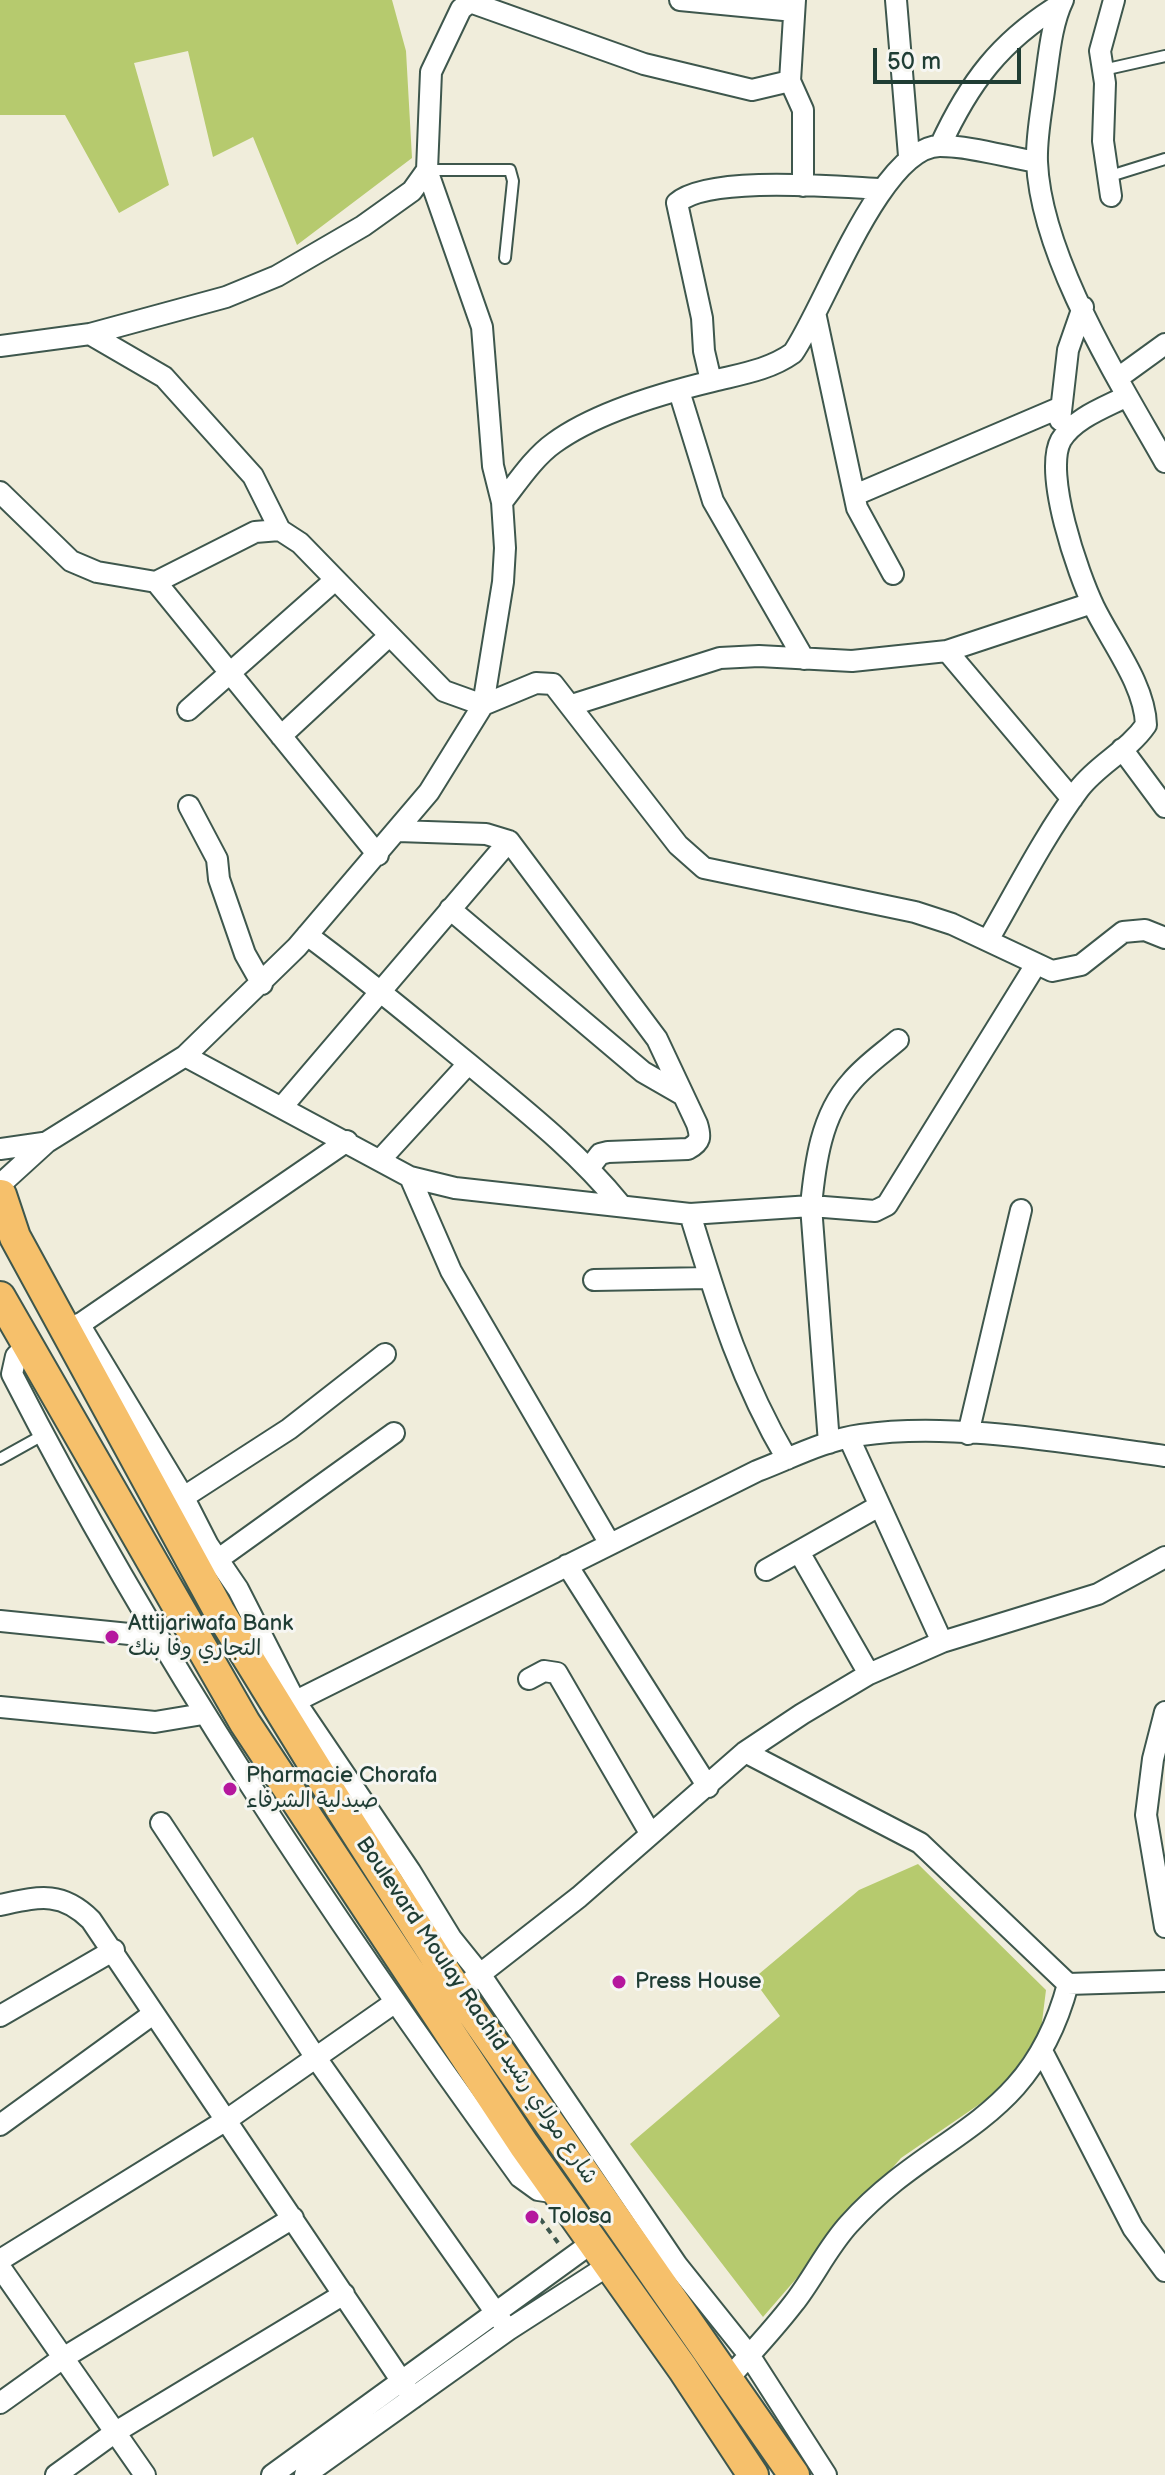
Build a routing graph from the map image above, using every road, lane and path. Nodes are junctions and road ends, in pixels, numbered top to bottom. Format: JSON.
{"nodes":[{"id":1,"x":680,"y":0,"type":"edge"},
{"id":2,"x":896,"y":0,"type":"edge"},
{"id":3,"x":1114,"y":0,"type":"edge"},
{"id":4,"x":720,"y":2,"type":"edge"},
{"id":5,"x":1062,"y":2,"type":"edge"},
{"id":6,"x":794,"y":5,"type":"edge"},
{"id":7,"x":1165,"y":56,"type":"edge"},
{"id":8,"x":1103,"y":70,"type":"junction"},
{"id":9,"x":790,"y":81,"type":"junction"},
{"id":10,"x":940,"y":146,"type":"junction"},
{"id":11,"x":909,"y":156,"type":"junction"},
{"id":12,"x":1165,"y":159,"type":"edge"},
{"id":13,"x":1037,"y":162,"type":"junction"},
{"id":14,"x":427,"y":170,"type":"junction"},
{"id":15,"x":803,"y":186,"type":"junction"},
{"id":16,"x":1109,"y":186,"type":"joint"},
{"id":17,"x":882,"y":189,"type":"junction"},
{"id":18,"x":505,"y":258,"type":"dead end"},
{"id":19,"x":1083,"y":307,"type":"junction"},
{"id":20,"x":816,"y":317,"type":"junction"},
{"id":21,"x":90,"y":334,"type":"junction"},
{"id":22,"x":1165,"y":344,"type":"edge"},
{"id":23,"x":0,"y":346,"type":"edge"},
{"id":24,"x":711,"y":381,"type":"junction"},
{"id":25,"x":1123,"y":387,"type":"junction"},
{"id":26,"x":679,"y":391,"type":"junction"},
{"id":27,"x":1059,"y":408,"type":"junction"},
{"id":28,"x":1061,"y":440,"type":"junction"},
{"id":29,"x":1165,"y":462,"type":"edge"},
{"id":30,"x":0,"y":492,"type":"edge"},
{"id":31,"x":855,"y":495,"type":"junction"},
{"id":32,"x":502,"y":502,"type":"junction"},
{"id":33,"x":280,"y":530,"type":"junction"},
{"id":34,"x":893,"y":574,"type":"dead end"},
{"id":35,"x":335,"y":580,"type":"junction"},
{"id":36,"x":156,"y":582,"type":"junction"},
{"id":37,"x":1092,"y":603,"type":"junction"},
{"id":38,"x":389,"y":636,"type":"junction"},
{"id":39,"x":947,"y":651,"type":"junction"},
{"id":40,"x":804,"y":659,"type":"junction"},
{"id":41,"x":231,"y":674,"type":"junction"},
{"id":42,"x":483,"y":705,"type":"junction"},
{"id":43,"x":572,"y":705,"type":"junction"},
{"id":44,"x":188,"y":710,"type":"dead end"},
{"id":45,"x":281,"y":736,"type":"junction"},
{"id":46,"x":1122,"y":749,"type":"junction"},
{"id":47,"x":1072,"y":799,"type":"junction"},
{"id":48,"x":189,"y":806,"type":"dead end"},
{"id":49,"x":1165,"y":807,"type":"edge"},
{"id":50,"x":398,"y":831,"type":"junction"},
{"id":51,"x":509,"y":841,"type":"junction"},
{"id":52,"x":378,"y":855,"type":"junction"},
{"id":53,"x":450,"y":909,"type":"junction"},
{"id":54,"x":307,"y":935,"type":"junction"},
{"id":55,"x":1165,"y":938,"type":"edge"},
{"id":56,"x":988,"y":940,"type":"junction"},
{"id":57,"x":1035,"y":966,"type":"junction"},
{"id":58,"x":262,"y":984,"type":"junction"},
{"id":59,"x":380,"y":989,"type":"junction"},
{"id":60,"x":898,"y":1040,"type":"dead end"},
{"id":61,"x":185,"y":1056,"type":"junction"},
{"id":62,"x":468,"y":1064,"type":"junction"},
{"id":63,"x":683,"y":1095,"type":"junction"},
{"id":64,"x":282,"y":1107,"type":"junction"},
{"id":65,"x":347,"y":1141,"type":"junction"},
{"id":66,"x":47,"y":1142,"type":"junction"},
{"id":67,"x":0,"y":1149,"type":"edge"},
{"id":68,"x":380,"y":1160,"type":"junction"},
{"id":69,"x":590,"y":1167,"type":"junction"},
{"id":70,"x":410,"y":1177,"type":"junction"},
{"id":71,"x":1,"y":1187,"type":"edge"},
{"id":72,"x":620,"y":1204,"type":"junction"},
{"id":73,"x":811,"y":1206,"type":"junction"},
{"id":74,"x":1021,"y":1210,"type":"dead end"},
{"id":75,"x":690,"y":1214,"type":"junction"},
{"id":76,"x":709,"y":1278,"type":"junction"},
{"id":77,"x":594,"y":1280,"type":"dead end"},
{"id":78,"x":0,"y":1297,"type":"edge"},
{"id":79,"x":74,"y":1328,"type":"junction"},
{"id":80,"x":14,"y":1345,"type":"edge"},
{"id":81,"x":385,"y":1354,"type":"dead end"},
{"id":82,"x":394,"y":1433,"type":"dead end"},
{"id":83,"x":968,"y":1434,"type":"junction"},
{"id":84,"x":43,"y":1435,"type":"junction"},
{"id":85,"x":839,"y":1441,"type":"junction"},
{"id":86,"x":1165,"y":1456,"type":"edge"},
{"id":87,"x":0,"y":1459,"type":"edge"},
{"id":88,"x":787,"y":1459,"type":"junction"},
{"id":89,"x":173,"y":1504,"type":"junction"},
{"id":90,"x":879,"y":1506,"type":"junction"},
{"id":91,"x":610,"y":1544,"type":"junction"},
{"id":92,"x":799,"y":1552,"type":"junction"},
{"id":93,"x":1165,"y":1557,"type":"edge"},
{"id":94,"x":567,"y":1565,"type":"junction"},
{"id":95,"x":207,"y":1566,"type":"junction"},
{"id":96,"x":766,"y":1570,"type":"dead end"},
{"id":97,"x":0,"y":1621,"type":"edge"},
{"id":98,"x":159,"y":1637,"type":"junction"},
{"id":99,"x":942,"y":1642,"type":"junction"},
{"id":100,"x":869,"y":1674,"type":"junction"},
{"id":101,"x":529,"y":1679,"type":"dead end"},
{"id":102,"x":287,"y":1705,"type":"junction"},
{"id":103,"x":0,"y":1707,"type":"edge"},
{"id":104,"x":1165,"y":1712,"type":"edge"},
{"id":105,"x":203,"y":1714,"type":"junction"},
{"id":106,"x":745,"y":1752,"type":"junction"},
{"id":107,"x":708,"y":1787,"type":"junction"},
{"id":108,"x":161,"y":1823,"type":"dead end"},
{"id":109,"x":650,"y":1833,"type":"junction"},
{"id":110,"x":0,"y":1905,"type":"edge"},
{"id":111,"x":1165,"y":1927,"type":"edge"},
{"id":112,"x":114,"y":1950,"type":"junction"},
{"id":113,"x":1165,"y":1981,"type":"edge"},
{"id":114,"x":469,"y":1983,"type":"junction"},
{"id":115,"x":1068,"y":1984,"type":"junction"},
{"id":116,"x":394,"y":2003,"type":"junction"},
{"id":117,"x":153,"y":2014,"type":"junction"},
{"id":118,"x":0,"y":2016,"type":"edge"},
{"id":119,"x":1043,"y":2053,"type":"junction"},
{"id":120,"x":316,"y":2058,"type":"junction"},
{"id":121,"x":228,"y":2119,"type":"junction"},
{"id":122,"x":0,"y":2125,"type":"edge"},
{"id":123,"x":558,"y":2193,"type":"junction"},
{"id":124,"x":293,"y":2218,"type":"junction"},
{"id":125,"x":601,"y":2253,"type":"junction"},
{"id":126,"x":0,"y":2260,"type":"edge"},
{"id":127,"x":0,"y":2267,"type":"edge"},
{"id":128,"x":1165,"y":2271,"type":"edge"},
{"id":129,"x":344,"y":2294,"type":"junction"},
{"id":130,"x":502,"y":2321,"type":"junction"},
{"id":131,"x":63,"y":2358,"type":"junction"},
{"id":132,"x":739,"y":2366,"type":"junction"},
{"id":133,"x":408,"y":2389,"type":"junction"},
{"id":134,"x":0,"y":2403,"type":"edge"},
{"id":135,"x":114,"y":2433,"type":"junction"},
{"id":136,"x":56,"y":2475,"type":"edge"},
{"id":137,"x":145,"y":2475,"type":"edge"},
{"id":138,"x":272,"y":2475,"type":"edge"},
{"id":139,"x":305,"y":2475,"type":"edge"},
{"id":140,"x":753,"y":2475,"type":"edge"},
{"id":141,"x":794,"y":2475,"type":"edge"},
{"id":142,"x":826,"y":2475,"type":"edge"}],
"edges":[{"from":1,"to":4,"type":"street"},
{"from":2,"to":11,"type":"street"},
{"from":3,"to":8,"type":"street"},
{"from":4,"to":6,"type":"street"},
{"from":5,"to":10,"type":"street"},
{"from":5,"to":13,"type":"street"},
{"from":6,"to":9,"type":"street"},
{"from":7,"to":8,"type":"lane"},
{"from":8,"to":16,"type":"street"},
{"from":9,"to":14,"type":"street"},
{"from":9,"to":15,"type":"street"},
{"from":10,"to":11,"type":"street"},
{"from":10,"to":13,"type":"street"},
{"from":11,"to":17,"type":"street"},
{"from":12,"to":16,"type":"lane"},
{"from":13,"to":19,"type":"street"},
{"from":14,"to":18,"type":"lane"},
{"from":14,"to":21,"type":"street"},
{"from":14,"to":32,"type":"street"},
{"from":15,"to":17,"type":"street"},
{"from":15,"to":24,"type":"street"},
{"from":17,"to":20,"type":"street"},
{"from":19,"to":25,"type":"street"},
{"from":19,"to":27,"type":"street"},
{"from":20,"to":24,"type":"street"},
{"from":20,"to":31,"type":"street"},
{"from":21,"to":23,"type":"street"},
{"from":21,"to":33,"type":"street"},
{"from":22,"to":25,"type":"street"},
{"from":24,"to":26,"type":"street"},
{"from":25,"to":28,"type":"street"},
{"from":25,"to":29,"type":"street"},
{"from":26,"to":32,"type":"street"},
{"from":26,"to":40,"type":"street"},
{"from":27,"to":28,"type":"street"},
{"from":27,"to":31,"type":"street"},
{"from":28,"to":37,"type":"street"},
{"from":30,"to":36,"type":"street"},
{"from":31,"to":34,"type":"street"},
{"from":32,"to":42,"type":"street"},
{"from":33,"to":35,"type":"street"},
{"from":33,"to":36,"type":"street"},
{"from":35,"to":38,"type":"street"},
{"from":35,"to":41,"type":"street"},
{"from":36,"to":41,"type":"street"},
{"from":37,"to":39,"type":"street"},
{"from":37,"to":46,"type":"street"},
{"from":38,"to":42,"type":"street"},
{"from":38,"to":45,"type":"street"},
{"from":39,"to":40,"type":"street"},
{"from":39,"to":47,"type":"street"},
{"from":40,"to":43,"type":"street"},
{"from":41,"to":44,"type":"street"},
{"from":41,"to":45,"type":"street"},
{"from":42,"to":43,"type":"street"},
{"from":42,"to":50,"type":"street"},
{"from":43,"to":56,"type":"street"},
{"from":45,"to":52,"type":"street"},
{"from":46,"to":47,"type":"street"},
{"from":46,"to":49,"type":"street"},
{"from":47,"to":56,"type":"street"},
{"from":48,"to":58,"type":"street"},
{"from":50,"to":51,"type":"street"},
{"from":50,"to":52,"type":"street"},
{"from":51,"to":53,"type":"street"},
{"from":51,"to":63,"type":"street"},
{"from":52,"to":54,"type":"street"},
{"from":53,"to":59,"type":"street"},
{"from":53,"to":63,"type":"street"},
{"from":54,"to":58,"type":"street"},
{"from":54,"to":59,"type":"street"},
{"from":55,"to":57,"type":"street"},
{"from":56,"to":57,"type":"street"},
{"from":57,"to":73,"type":"street"},
{"from":58,"to":61,"type":"street"},
{"from":59,"to":62,"type":"street"},
{"from":59,"to":64,"type":"street"},
{"from":60,"to":73,"type":"street"},
{"from":61,"to":64,"type":"street"},
{"from":61,"to":66,"type":"street"},
{"from":62,"to":68,"type":"street"},
{"from":62,"to":69,"type":"street"},
{"from":63,"to":69,"type":"street"},
{"from":64,"to":65,"type":"street"},
{"from":65,"to":68,"type":"street"},
{"from":65,"to":79,"type":"street"},
{"from":66,"to":67,"type":"street"},
{"from":66,"to":71,"type":"street"},
{"from":68,"to":70,"type":"street"},
{"from":69,"to":72,"type":"street"},
{"from":70,"to":72,"type":"street"},
{"from":70,"to":91,"type":"street"},
{"from":71,"to":79,"type":"main road","name":"Boulevard Moulay Rachid شارع مولاي رشيد"},
{"from":72,"to":75,"type":"street"},
{"from":73,"to":75,"type":"street"},
{"from":73,"to":85,"type":"street"},
{"from":74,"to":83,"type":"street"},
{"from":75,"to":76,"type":"street"},
{"from":76,"to":77,"type":"street"},
{"from":76,"to":88,"type":"street"},
{"from":78,"to":80,"type":"main road","name":"Boulevard Moulay Rachid شارع مولاي رشيد"},
{"from":79,"to":89,"type":"main road","name":"Boulevard Moulay Rachid شارع مولاي رشيد"},
{"from":80,"to":84,"type":"street"},
{"from":80,"to":123,"type":"main road","name":"Boulevard Moulay Rachid شارع مولاي رشيد"},
{"from":81,"to":89,"type":"street"},
{"from":82,"to":95,"type":"street"},
{"from":83,"to":85,"type":"street"},
{"from":83,"to":86,"type":"street"},
{"from":84,"to":87,"type":"lane"},
{"from":84,"to":98,"type":"street"},
{"from":85,"to":88,"type":"street"},
{"from":85,"to":90,"type":"street"},
{"from":88,"to":91,"type":"street"},
{"from":89,"to":95,"type":"main road","name":"Boulevard Moulay Rachid شارع مولاي رشيد"},
{"from":90,"to":92,"type":"street"},
{"from":90,"to":99,"type":"street"},
{"from":91,"to":94,"type":"street"},
{"from":92,"to":96,"type":"street"},
{"from":92,"to":100,"type":"street"},
{"from":93,"to":99,"type":"street"},
{"from":94,"to":102,"type":"street"},
{"from":94,"to":107,"type":"street"},
{"from":95,"to":102,"type":"main road","name":"Boulevard Moulay Rachid شارع مولاي رشيد"},
{"from":97,"to":98,"type":"street"},
{"from":98,"to":105,"type":"street"},
{"from":99,"to":100,"type":"street"},
{"from":100,"to":106,"type":"street"},
{"from":101,"to":109,"type":"street"},
{"from":102,"to":114,"type":"main road","name":"Boulevard Moulay Rachid شارع مولاي رشيد"},
{"from":103,"to":105,"type":"street"},
{"from":104,"to":111,"type":"street"},
{"from":105,"to":116,"type":"street"},
{"from":106,"to":107,"type":"street"},
{"from":106,"to":115,"type":"street"},
{"from":107,"to":109,"type":"street"},
{"from":108,"to":120,"type":"street"},
{"from":109,"to":114,"type":"street"},
{"from":110,"to":112,"type":"street"},
{"from":112,"to":117,"type":"street"},
{"from":112,"to":118,"type":"street"},
{"from":113,"to":115,"type":"street"},
{"from":114,"to":132,"type":"main road","name":"Boulevard Moulay Rachid شارع مولاي رشيد"},
{"from":115,"to":119,"type":"street"},
{"from":116,"to":120,"type":"street"},
{"from":116,"to":123,"type":"street"},
{"from":117,"to":121,"type":"street"},
{"from":117,"to":122,"type":"street"},
{"from":119,"to":128,"type":"street"},
{"from":119,"to":132,"type":"street"},
{"from":120,"to":121,"type":"street"},
{"from":120,"to":130,"type":"street"},
{"from":121,"to":124,"type":"street"},
{"from":121,"to":126,"type":"street"},
{"from":123,"to":125,"type":"main road","name":"Boulevard Moulay Rachid شارع مولاي رشيد"},
{"from":124,"to":129,"type":"street"},
{"from":124,"to":131,"type":"street"},
{"from":125,"to":130,"type":"street"},
{"from":125,"to":140,"type":"main road","name":"Boulevard Moulay Rachid شارع مولاي رشيد"},
{"from":127,"to":131,"type":"street"},
{"from":129,"to":133,"type":"street"},
{"from":129,"to":135,"type":"street"},
{"from":130,"to":133,"type":"street"},
{"from":131,"to":134,"type":"street"},
{"from":131,"to":135,"type":"street"},
{"from":132,"to":141,"type":"main road","name":"Boulevard Moulay Rachid شارع مولاي رشيد"},
{"from":132,"to":142,"type":"street"},
{"from":133,"to":138,"type":"street"},
{"from":133,"to":139,"type":"street"},
{"from":135,"to":136,"type":"street"},
{"from":135,"to":137,"type":"street"}]}
